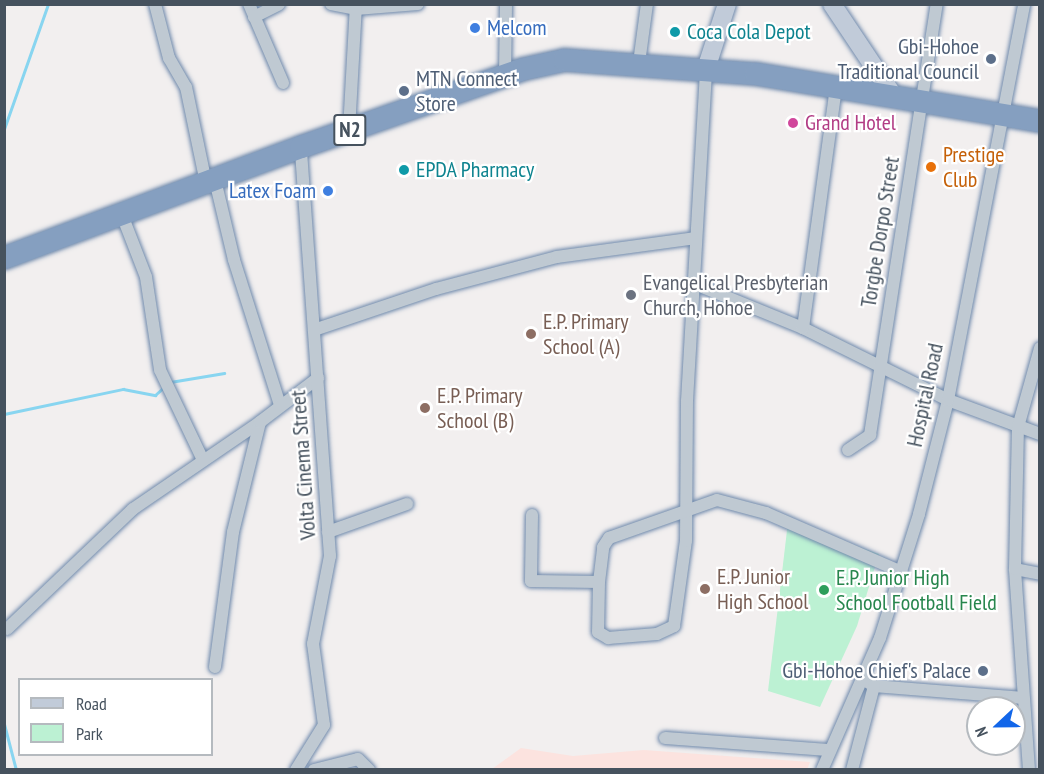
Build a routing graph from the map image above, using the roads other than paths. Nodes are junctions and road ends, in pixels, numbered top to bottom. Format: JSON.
{"nodes":[{"id":1,"x":155,"y":4,"type":"edge"},
{"id":2,"x":249,"y":4,"type":"edge"},
{"id":3,"x":279,"y":4,"type":"edge"},
{"id":4,"x":332,"y":4,"type":"edge"},
{"id":5,"x":418,"y":4,"type":"edge"},
{"id":6,"x":506,"y":4,"type":"edge"},
{"id":7,"x":647,"y":4,"type":"edge"},
{"id":8,"x":727,"y":4,"type":"edge"},
{"id":9,"x":832,"y":4,"type":"edge"},
{"id":10,"x":937,"y":4,"type":"edge"},
{"id":11,"x":1024,"y":4,"type":"edge"},
{"id":12,"x":356,"y":7,"type":"edge"},
{"id":13,"x":254,"y":17,"type":"junction"},
{"id":14,"x":639,"y":63,"type":"junction"},
{"id":15,"x":706,"y":69,"type":"junction"},
{"id":16,"x":505,"y":76,"type":"junction"},
{"id":17,"x":283,"y":83,"type":"dead end"},
{"id":18,"x":836,"y":86,"type":"junction"},
{"id":19,"x":892,"y":94,"type":"junction"},
{"id":20,"x":922,"y":100,"type":"junction"},
{"id":21,"x":1002,"y":114,"type":"junction"},
{"id":22,"x":1040,"y":121,"type":"edge"},
{"id":23,"x":350,"y":130,"type":"junction"},
{"id":24,"x":301,"y":147,"type":"junction"},
{"id":25,"x":211,"y":181,"type":"junction"},
{"id":26,"x":123,"y":215,"type":"junction"},
{"id":27,"x":696,"y":238,"type":"junction"},
{"id":28,"x":4,"y":258,"type":"edge"},
{"id":29,"x":695,"y":284,"type":"junction"},
{"id":30,"x":803,"y":328,"type":"junction"},
{"id":31,"x":314,"y":330,"type":"junction"},
{"id":32,"x":1040,"y":348,"type":"edge"},
{"id":33,"x":880,"y":370,"type":"junction"},
{"id":34,"x":318,"y":378,"type":"junction"},
{"id":35,"x":948,"y":400,"type":"junction"},
{"id":36,"x":279,"y":402,"type":"junction"},
{"id":37,"x":260,"y":422,"type":"junction"},
{"id":38,"x":1018,"y":427,"type":"junction"},
{"id":39,"x":1040,"y":434,"type":"edge"},
{"id":40,"x":848,"y":450,"type":"dead end"},
{"id":41,"x":203,"y":460,"type":"junction"},
{"id":42,"x":407,"y":504,"type":"dead end"},
{"id":43,"x":686,"y":507,"type":"junction"},
{"id":44,"x":532,"y":515,"type":"dead end"},
{"id":45,"x":328,"y":532,"type":"junction"},
{"id":46,"x":1015,"y":569,"type":"junction"},
{"id":47,"x":902,"y":572,"type":"junction"},
{"id":48,"x":1040,"y":574,"type":"edge"},
{"id":49,"x":599,"y":582,"type":"junction"},
{"id":50,"x":7,"y":630,"type":"dead end"},
{"id":51,"x":216,"y":667,"type":"dead end"},
{"id":52,"x":861,"y":678,"type":"junction"},
{"id":53,"x":874,"y":686,"type":"junction"},
{"id":54,"x":999,"y":696,"type":"edge"},
{"id":55,"x":1024,"y":696,"type":"edge"},
{"id":56,"x":1026,"y":729,"type":"joint"},
{"id":57,"x":1040,"y":729,"type":"edge"},
{"id":58,"x":665,"y":738,"type":"dead end"},
{"id":59,"x":829,"y":750,"type":"junction"},
{"id":60,"x":296,"y":770,"type":"edge"},
{"id":61,"x":314,"y":770,"type":"edge"},
{"id":62,"x":369,"y":770,"type":"edge"},
{"id":63,"x":822,"y":770,"type":"edge"},
{"id":64,"x":852,"y":770,"type":"edge"},
{"id":65,"x":1029,"y":770,"type":"edge"}],
"edges":[{"from":1,"to":25,"type":"street"},
{"from":2,"to":13,"type":"street"},
{"from":3,"to":13,"type":"street"},
{"from":4,"to":12,"type":"street"},
{"from":5,"to":12,"type":"street"},
{"from":6,"to":16,"type":"street"},
{"from":7,"to":14,"type":"street"},
{"from":8,"to":15,"type":"main road"},
{"from":9,"to":19,"type":"main road"},
{"from":10,"to":20,"type":"street","name":"Torgbe Dorpo Street"},
{"from":11,"to":21,"type":"street","name":"Hospital Road"},
{"from":12,"to":23,"type":"street"},
{"from":13,"to":17,"type":"street"},
{"from":14,"to":15,"type":"highway","number":"N2"},
{"from":14,"to":16,"type":"highway","number":"N2"},
{"from":15,"to":18,"type":"highway","number":"N2"},
{"from":15,"to":27,"type":"street"},
{"from":16,"to":23,"type":"highway","number":"N2"},
{"from":18,"to":19,"type":"highway","number":"N2"},
{"from":18,"to":30,"type":"street"},
{"from":19,"to":20,"type":"highway","number":"N2"},
{"from":20,"to":21,"type":"highway","number":"N2"},
{"from":20,"to":33,"type":"street","name":"Torgbe Dorpo Street"},
{"from":21,"to":22,"type":"highway","number":"N2"},
{"from":21,"to":35,"type":"street","name":"Hospital Road"},
{"from":23,"to":24,"type":"highway","number":"N2"},
{"from":24,"to":25,"type":"highway","number":"N2"},
{"from":24,"to":31,"type":"street","name":"Volta Cinema Street"},
{"from":25,"to":26,"type":"highway","number":"N2"},
{"from":25,"to":36,"type":"street"},
{"from":26,"to":28,"type":"highway","number":"N2"},
{"from":26,"to":41,"type":"street"},
{"from":27,"to":29,"type":"street"},
{"from":27,"to":31,"type":"street"},
{"from":29,"to":30,"type":"street"},
{"from":29,"to":43,"type":"street"},
{"from":30,"to":33,"type":"street"},
{"from":31,"to":34,"type":"street","name":"Volta Cinema Street"},
{"from":32,"to":38,"type":"street"},
{"from":33,"to":35,"type":"street"},
{"from":33,"to":40,"type":"street","name":"Torgbe Dorpo Street"},
{"from":34,"to":36,"type":"street"},
{"from":34,"to":45,"type":"street","name":"Volta Cinema Street"},
{"from":35,"to":38,"type":"street"},
{"from":35,"to":47,"type":"street","name":"Hospital Road"},
{"from":36,"to":37,"type":"street"},
{"from":37,"to":41,"type":"street"},
{"from":37,"to":51,"type":"street"},
{"from":38,"to":39,"type":"street"},
{"from":38,"to":46,"type":"street"},
{"from":41,"to":50,"type":"street"},
{"from":42,"to":45,"type":"street"},
{"from":43,"to":47,"type":"street"},
{"from":43,"to":49,"type":"street"},
{"from":43,"to":49,"type":"street"},
{"from":44,"to":49,"type":"street"},
{"from":45,"to":60,"type":"street","name":"Volta Cinema Street"},
{"from":46,"to":48,"type":"street"},
{"from":46,"to":55,"type":"street"},
{"from":47,"to":52,"type":"street","name":"Hospital Road"},
{"from":52,"to":53,"type":"street"},
{"from":52,"to":59,"type":"street","name":"Hospital Road"},
{"from":53,"to":54,"type":"street"},
{"from":53,"to":64,"type":"street"},
{"from":56,"to":57,"type":"street"},
{"from":56,"to":65,"type":"street"},
{"from":58,"to":59,"type":"street"},
{"from":59,"to":63,"type":"street","name":"Hospital Road"},
{"from":61,"to":62,"type":"street"}]}
